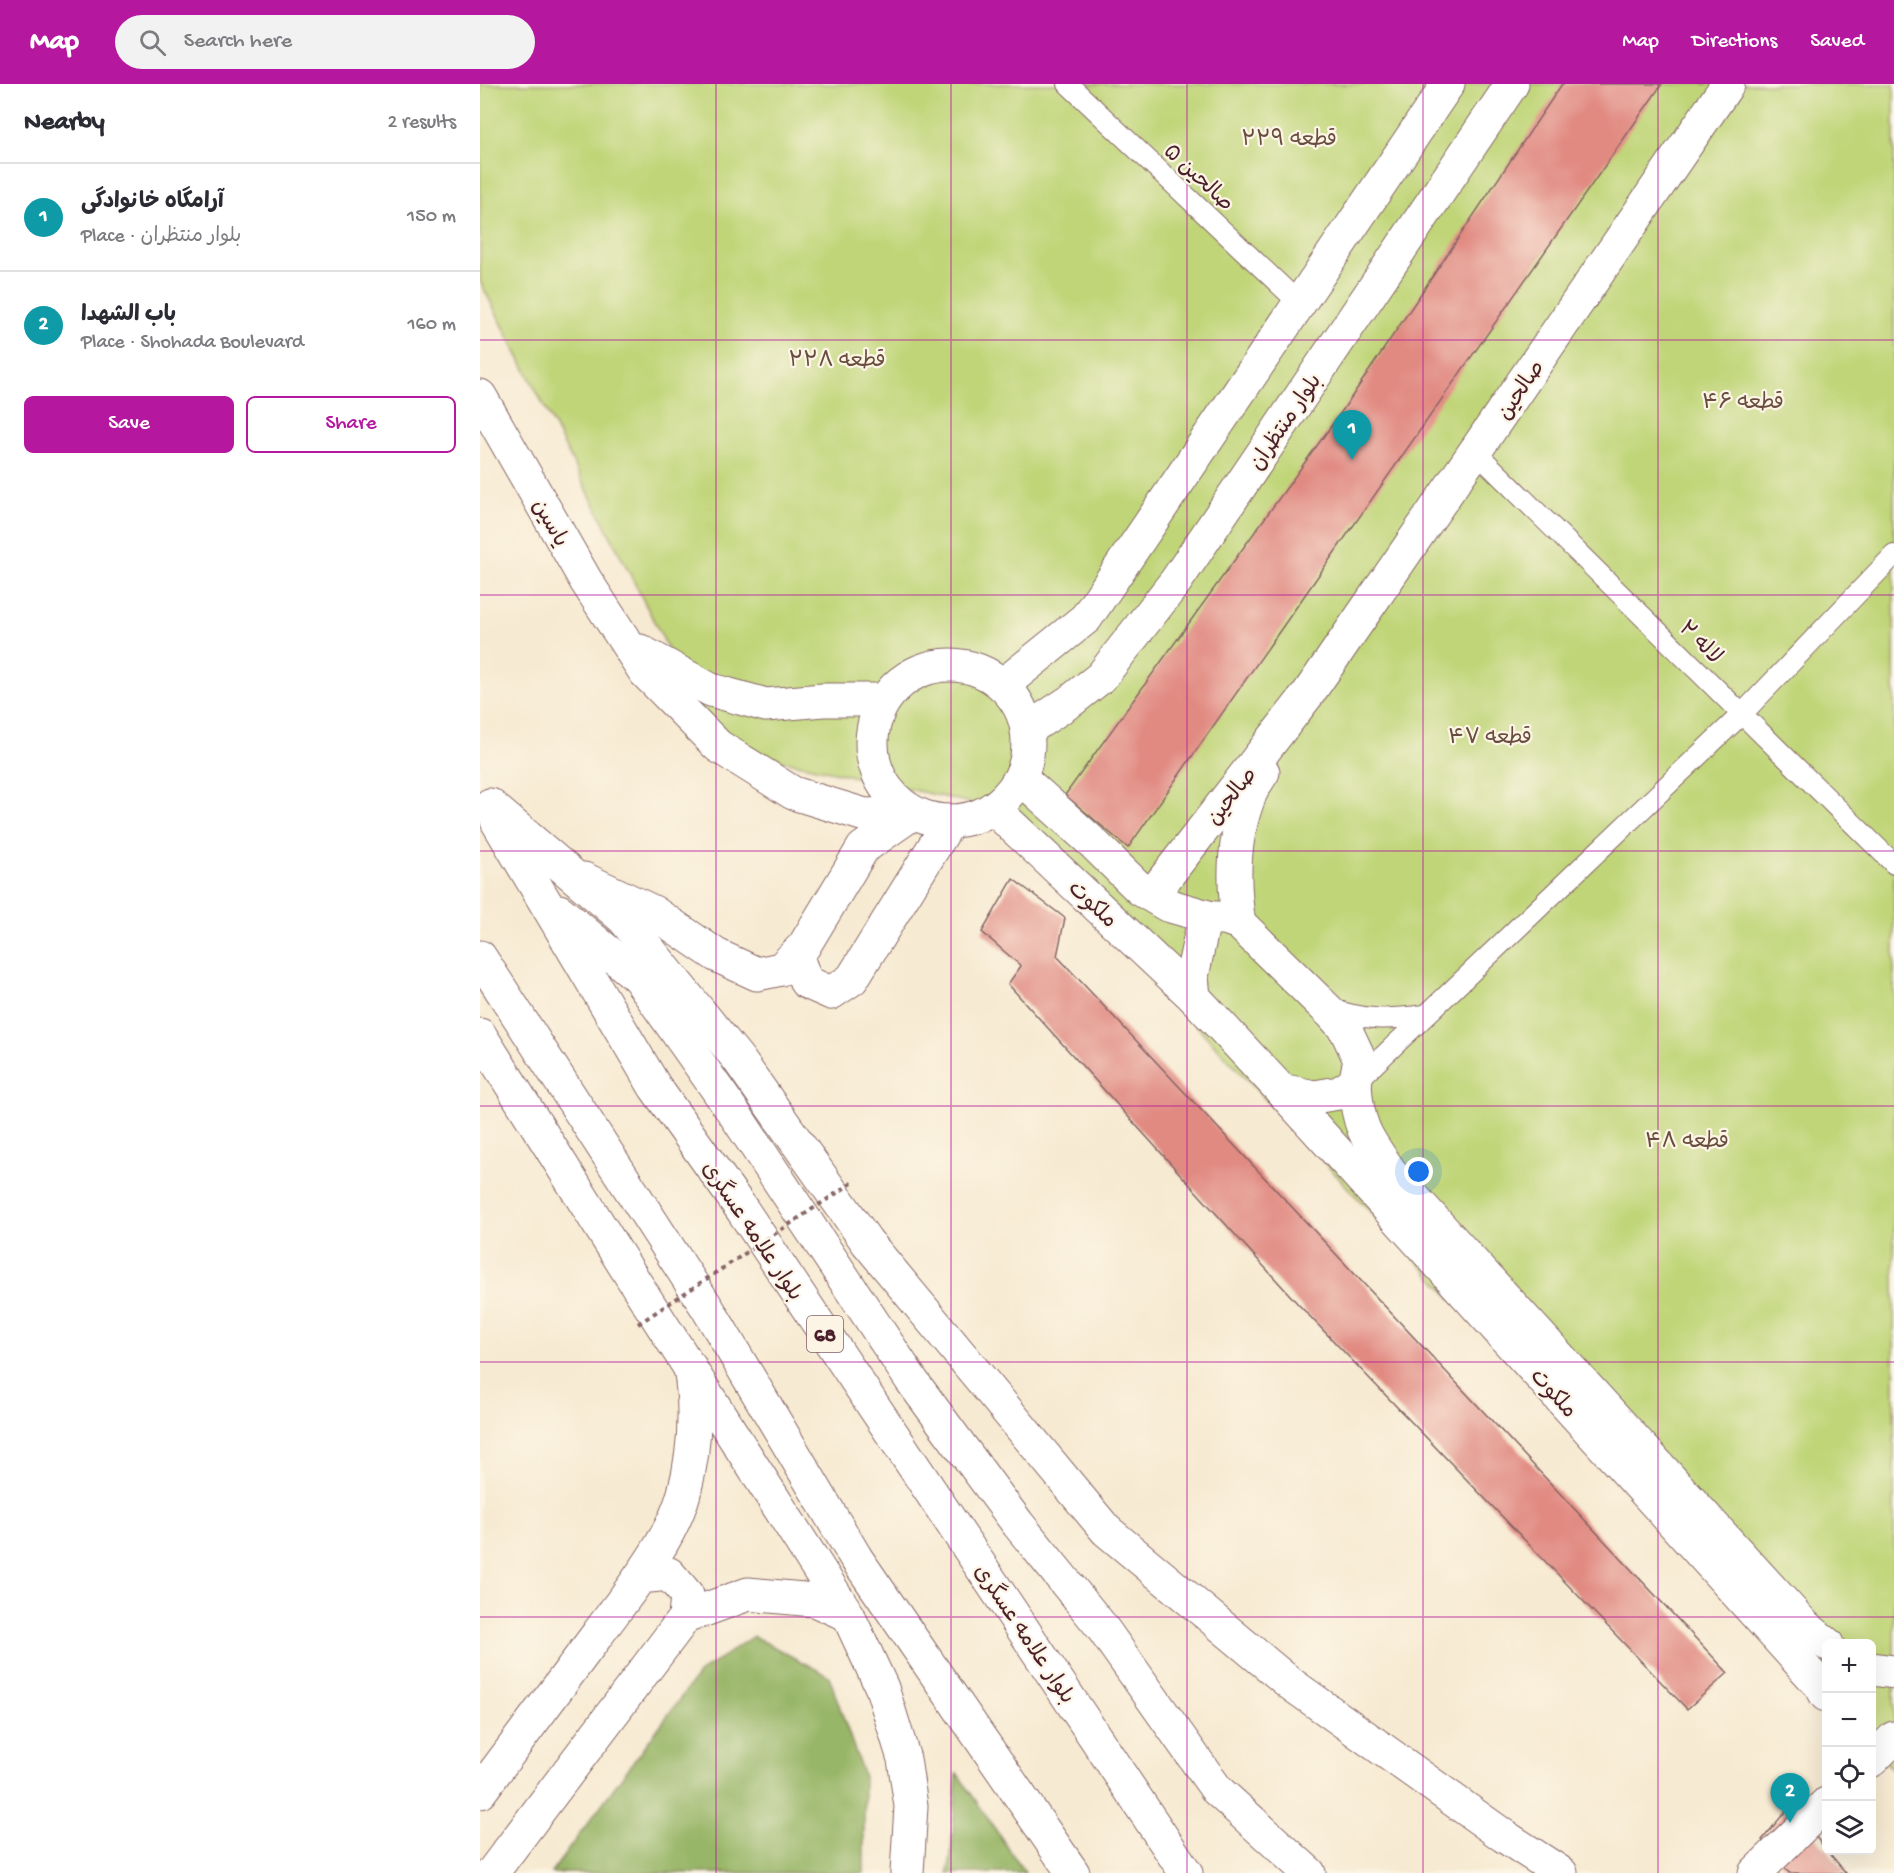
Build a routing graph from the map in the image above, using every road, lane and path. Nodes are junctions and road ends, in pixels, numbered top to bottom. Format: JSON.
{"nodes":[{"id":1,"x":1068,"y":84,"type":"edge"},
{"id":2,"x":1448,"y":84,"type":"edge"},
{"id":3,"x":1512,"y":84,"type":"edge"},
{"id":4,"x":1728,"y":84,"type":"edge"},
{"id":5,"x":1299,"y":303,"type":"junction"},
{"id":6,"x":480,"y":396,"type":"edge"},
{"id":7,"x":1476,"y":452,"type":"junction"},
{"id":8,"x":1894,"y":555,"type":"edge"},
{"id":9,"x":628,"y":644,"type":"junction"},
{"id":10,"x":1003,"y":686,"type":"junction"},
{"id":11,"x":1308,"y":694,"type":"junction"},
{"id":12,"x":884,"y":700,"type":"junction"},
{"id":13,"x":1742,"y":714,"type":"junction"},
{"id":14,"x":1027,"y":730,"type":"junction"},
{"id":15,"x":1021,"y":778,"type":"junction"},
{"id":16,"x":485,"y":796,"type":"edge"},
{"id":17,"x":993,"y":808,"type":"junction"},
{"id":18,"x":913,"y":813,"type":"junction"},
{"id":19,"x":950,"y":821,"type":"junction"},
{"id":20,"x":1894,"y":864,"type":"edge"},
{"id":21,"x":566,"y":870,"type":"junction"},
{"id":22,"x":540,"y":896,"type":"junction"},
{"id":23,"x":1152,"y":896,"type":"junction"},
{"id":24,"x":1225,"y":921,"type":"junction"},
{"id":25,"x":796,"y":954,"type":"junction"},
{"id":26,"x":480,"y":957,"type":"edge"},
{"id":27,"x":1194,"y":997,"type":"junction"},
{"id":28,"x":1324,"y":1005,"type":"junction"},
{"id":29,"x":1425,"y":1015,"type":"junction"},
{"id":30,"x":480,"y":1035,"type":"edge"},
{"id":31,"x":1355,"y":1083,"type":"junction"},
{"id":32,"x":1281,"y":1090,"type":"junction"},
{"id":33,"x":852,"y":1183,"type":"dead end"},
{"id":34,"x":638,"y":1324,"type":"dead end"},
{"id":35,"x":690,"y":1366,"type":"junction"},
{"id":36,"x":640,"y":1577,"type":"junction"},
{"id":37,"x":848,"y":1615,"type":"junction"},
{"id":38,"x":685,"y":1617,"type":"junction"},
{"id":39,"x":1822,"y":1640,"type":"edge"},
{"id":40,"x":1876,"y":1670,"type":"edge"},
{"id":41,"x":1894,"y":1672,"type":"edge"},
{"id":42,"x":1826,"y":1693,"type":"edge"},
{"id":43,"x":1894,"y":1738,"type":"edge"},
{"id":44,"x":1876,"y":1756,"type":"edge"},
{"id":45,"x":480,"y":1792,"type":"edge"},
{"id":46,"x":1822,"y":1809,"type":"edge"},
{"id":47,"x":492,"y":1873,"type":"edge"},
{"id":48,"x":907,"y":1873,"type":"edge"},
{"id":49,"x":1073,"y":1873,"type":"edge"},
{"id":50,"x":1186,"y":1873,"type":"edge"},
{"id":51,"x":1309,"y":1873,"type":"edge"},
{"id":52,"x":1561,"y":1873,"type":"edge"},
{"id":53,"x":1755,"y":1873,"type":"edge"}],
"edges":[{"from":1,"to":5,"type":"lane","name":"صالحین ۵"},
{"from":2,"to":5,"type":"main road"},
{"from":3,"to":14,"type":"main road","name":"بلوار منتظران"},
{"from":4,"to":7,"type":"main road","name":"صالحین"},
{"from":5,"to":10,"type":"main road"},
{"from":6,"to":9,"type":"main road","name":"یاسین"},
{"from":7,"to":11,"type":"main road","name":"صالحین"},
{"from":7,"to":13,"type":"lane","name":"لاله ۲"},
{"from":8,"to":13,"type":"lane"},
{"from":9,"to":12,"type":"main road"},
{"from":9,"to":18,"type":"main road","name":"یاسین"},
{"from":10,"to":12,"type":"main road"},
{"from":10,"to":14,"type":"main road"},
{"from":11,"to":23,"type":"main road","name":"صالحین"},
{"from":11,"to":24,"type":"main road","name":"صالحین"},
{"from":12,"to":18,"type":"main road"},
{"from":13,"to":20,"type":"lane","name":"لاله ۲"},
{"from":13,"to":29,"type":"lane"},
{"from":14,"to":15,"type":"main road"},
{"from":15,"to":17,"type":"main road"},
{"from":15,"to":23,"type":"main road","name":"ملکوت"},
{"from":16,"to":21,"type":"main road"},
{"from":16,"to":22,"type":"main road","name":"بلوار علامه عسگری","number":"68"},
{"from":17,"to":19,"type":"main road"},
{"from":17,"to":27,"type":"main road","name":"ملکوت"},
{"from":18,"to":19,"type":"main road"},
{"from":18,"to":25,"type":"main road"},
{"from":19,"to":25,"type":"main road"},
{"from":21,"to":25,"type":"main road"},
{"from":21,"to":52,"type":"main road"},
{"from":22,"to":50,"type":"main road","name":"بلوار علامه عسگری","number":"68"},
{"from":22,"to":51,"type":"main road"},
{"from":23,"to":24,"type":"main road","name":"ملکوت"},
{"from":24,"to":27,"type":"main road"},
{"from":24,"to":28,"type":"main road","name":"ملکوت"},
{"from":26,"to":49,"type":"main road"},
{"from":27,"to":32,"type":"main road","name":"ملکوت"},
{"from":28,"to":29,"type":"lane"},
{"from":28,"to":31,"type":"main road","name":"ملکوت"},
{"from":29,"to":31,"type":"lane"},
{"from":30,"to":35,"type":"main road"},
{"from":31,"to":32,"type":"main road"},
{"from":31,"to":39,"type":"main road","name":"ملکوت"},
{"from":32,"to":42,"type":"main road","name":"ملکوت"},
{"from":33,"to":34,"type":"path","bridge":true},
{"from":35,"to":36,"type":"main road"},
{"from":35,"to":37,"type":"main road"},
{"from":36,"to":38,"type":"main road"},
{"from":36,"to":45,"type":"main road"},
{"from":37,"to":38,"type":"main road"},
{"from":37,"to":48,"type":"main road"},
{"from":38,"to":47,"type":"main road"},
{"from":40,"to":41,"type":"main road"},
{"from":43,"to":44,"type":"main road"},
{"from":46,"to":53,"type":"main road"}]}
